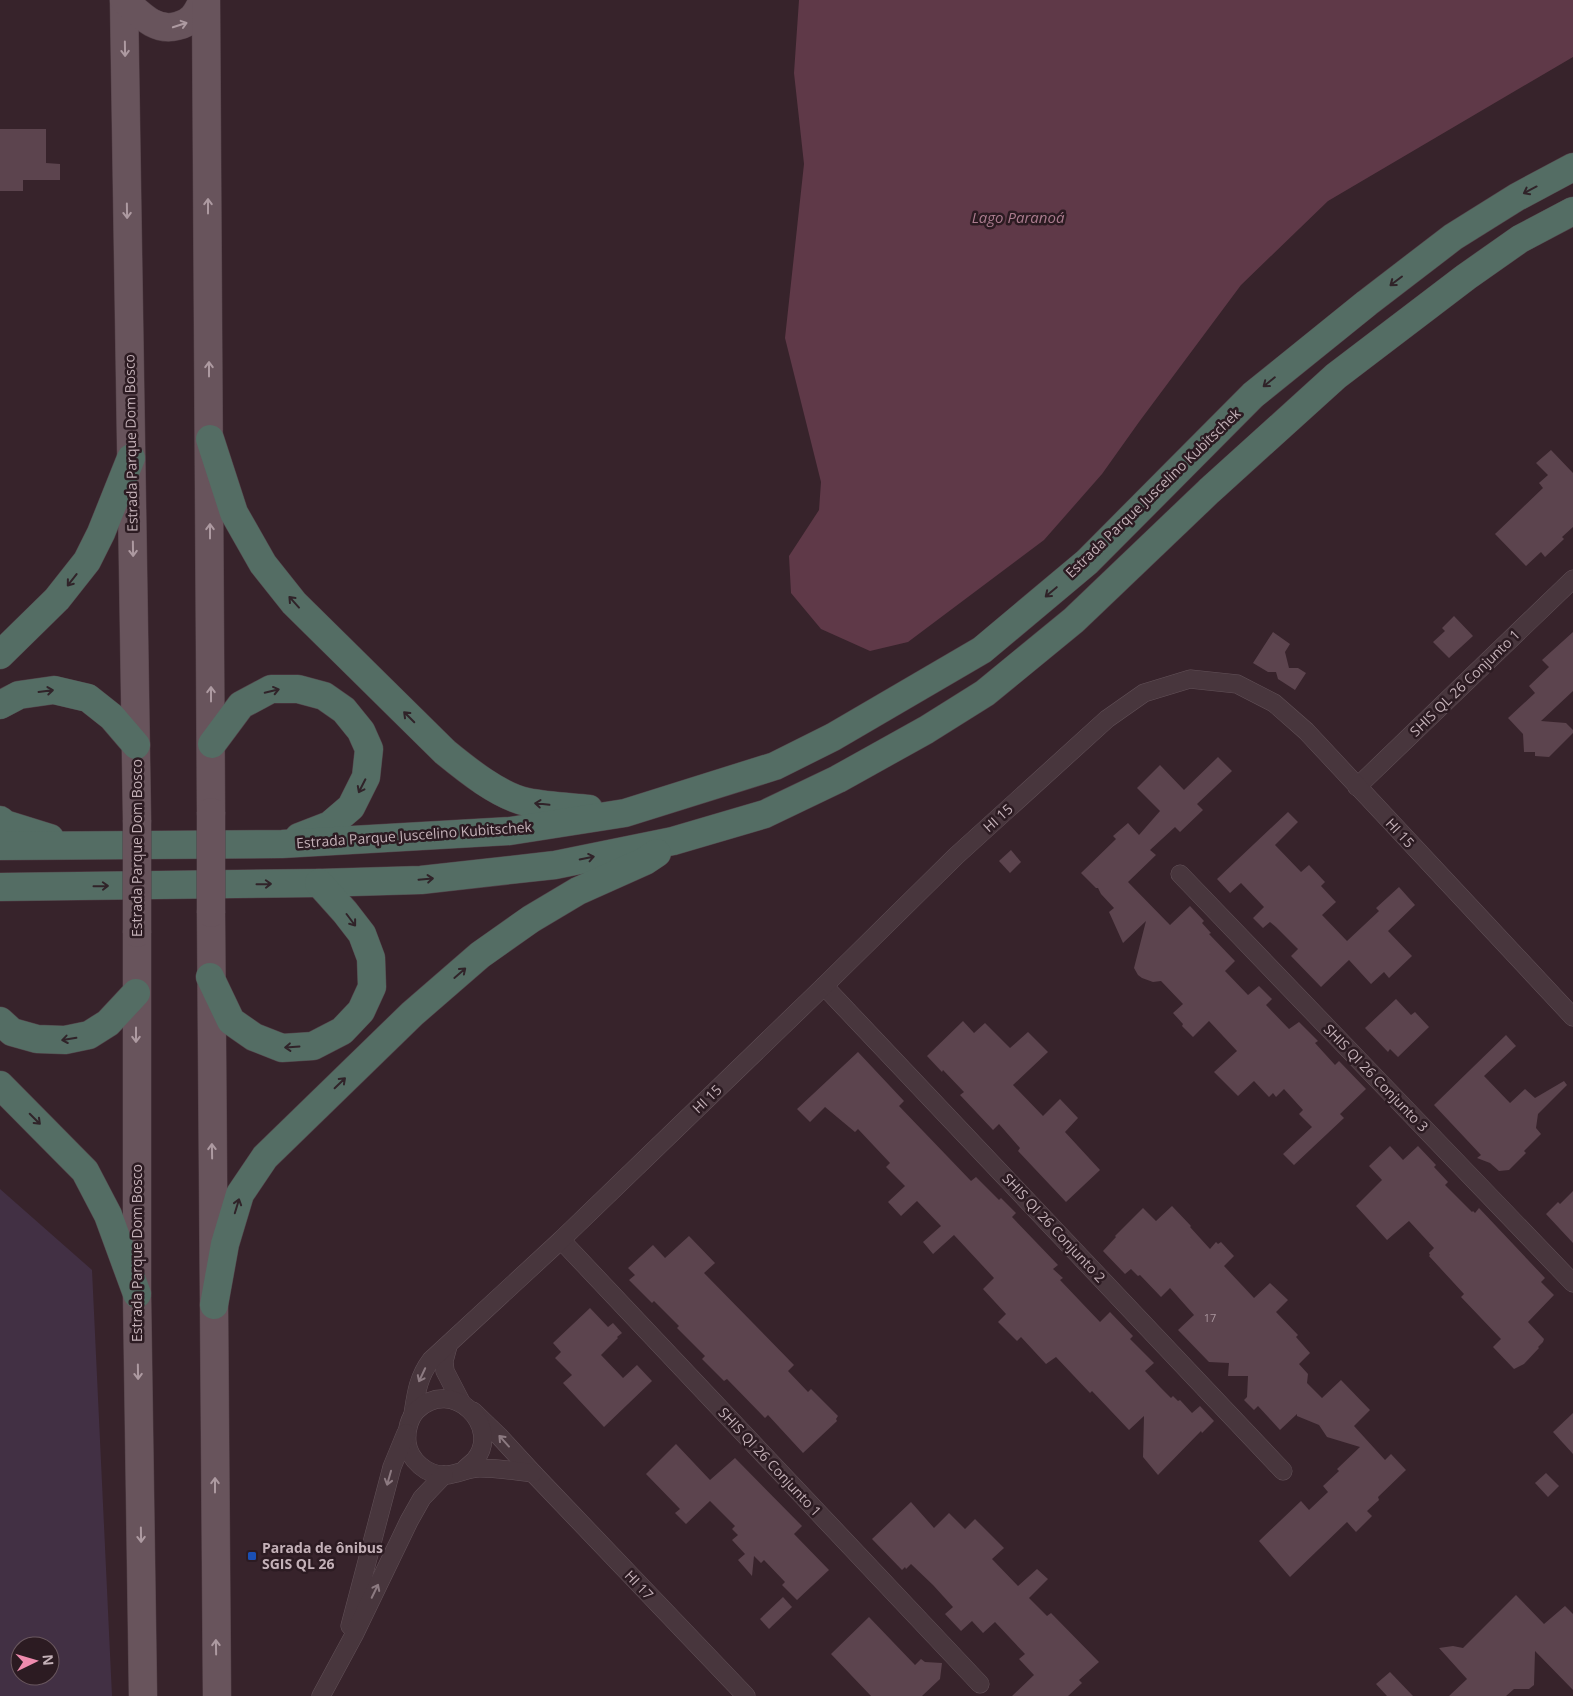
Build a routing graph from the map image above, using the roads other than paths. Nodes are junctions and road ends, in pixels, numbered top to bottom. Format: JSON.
{"nodes":[{"id":1,"x":124,"y":0,"type":"edge"},
{"id":2,"x":205,"y":0,"type":"edge"},
{"id":3,"x":1573,"y":167,"type":"edge"},
{"id":4,"x":1573,"y":211,"type":"edge"},
{"id":5,"x":210,"y":439,"type":"junction"},
{"id":6,"x":131,"y":458,"type":"junction"},
{"id":7,"x":1573,"y":579,"type":"edge"},
{"id":8,"x":0,"y":655,"type":"edge"},
{"id":9,"x":0,"y":705,"type":"edge"},
{"id":10,"x":212,"y":744,"type":"junction"},
{"id":11,"x":136,"y":745,"type":"junction"},
{"id":12,"x":1357,"y":787,"type":"junction"},
{"id":13,"x":625,"y":813,"type":"junction"},
{"id":14,"x":0,"y":820,"type":"edge"},
{"id":15,"x":673,"y":841,"type":"junction"},
{"id":16,"x":282,"y":844,"type":"junction"},
{"id":17,"x":70,"y":845,"type":"junction"},
{"id":18,"x":0,"y":846,"type":"edge"},
{"id":19,"x":1180,"y":874,"type":"dead end"},
{"id":20,"x":319,"y":883,"type":"junction"},
{"id":21,"x":59,"y":886,"type":"junction"},
{"id":22,"x":0,"y":887,"type":"edge"},
{"id":23,"x":0,"y":903,"type":"edge"},
{"id":24,"x":210,"y":978,"type":"junction"},
{"id":25,"x":824,"y":986,"type":"junction"},
{"id":26,"x":136,"y":993,"type":"junction"},
{"id":27,"x":1573,"y":1017,"type":"edge"},
{"id":28,"x":0,"y":1022,"type":"edge"},
{"id":29,"x":0,"y":1085,"type":"edge"},
{"id":30,"x":561,"y":1240,"type":"junction"},
{"id":31,"x":1573,"y":1283,"type":"edge"},
{"id":32,"x":136,"y":1294,"type":"junction"},
{"id":33,"x":214,"y":1305,"type":"junction"},
{"id":34,"x":448,"y":1346,"type":"junction"},
{"id":35,"x":467,"y":1407,"type":"junction"},
{"id":36,"x":413,"y":1414,"type":"junction"},
{"id":37,"x":406,"y":1432,"type":"junction"},
{"id":38,"x":464,"y":1470,"type":"junction"},
{"id":39,"x":1283,"y":1471,"type":"dead end"},
{"id":40,"x":533,"y":1474,"type":"junction"},
{"id":41,"x":444,"y":1475,"type":"junction"},
{"id":42,"x":345,"y":1650,"type":"junction"},
{"id":43,"x":980,"y":1684,"type":"dead end"},
{"id":44,"x":143,"y":1696,"type":"edge"},
{"id":45,"x":217,"y":1696,"type":"edge"},
{"id":46,"x":321,"y":1696,"type":"edge"},
{"id":47,"x":746,"y":1696,"type":"edge"}],
"edges":[{"from":1,"to":2,"type":"main road","one_way":true},
{"from":1,"to":6,"type":"main road","name":"Estrada Parque Dom Bosco","one_way":true},
{"from":5,"to":2,"type":"main road","one_way":true},
{"from":3,"to":13,"type":"highway","name":"Estrada Parque Juscelino Kubitschek","one_way":true},
{"from":4,"to":15,"type":"highway"},
{"from":10,"to":5,"type":"main road","one_way":true},
{"from":13,"to":5,"type":"highway","one_way":true},
{"from":6,"to":8,"type":"highway","one_way":true},
{"from":6,"to":11,"type":"main road","name":"Estrada Parque Dom Bosco","one_way":true},
{"from":7,"to":12,"type":"street","name":"SHIS QL 26 Conjunto 1"},
{"from":9,"to":11,"type":"highway","one_way":true},
{"from":10,"to":16,"type":"highway","one_way":true},
{"from":10,"to":24,"type":"main road","bridge":true},
{"from":11,"to":26,"type":"main road","name":"Estrada Parque Dom Bosco","bridge":true},
{"from":12,"to":25,"type":"street","name":"HI 15"},
{"from":12,"to":27,"type":"street","name":"HI 15"},
{"from":13,"to":16,"type":"highway","name":"Estrada Parque Juscelino Kubitschek"},
{"from":14,"to":17,"type":"highway"},
{"from":20,"to":15,"type":"highway","one_way":true},
{"from":33,"to":15,"type":"highway","one_way":true},
{"from":16,"to":17,"type":"highway","name":"Estrada Parque Juscelino Kubitschek"},
{"from":17,"to":18,"type":"highway","name":"Estrada Parque Juscelino Kubitschek"},
{"from":19,"to":31,"type":"street","name":"SHIS QI 26 Conjunto 3"},
{"from":21,"to":20,"type":"highway","one_way":true},
{"from":20,"to":24,"type":"highway","one_way":true},
{"from":21,"to":22,"type":"highway"},
{"from":21,"to":23,"type":"highway"},
{"from":33,"to":24,"type":"main road","one_way":true},
{"from":25,"to":30,"type":"street","name":"HI 15"},
{"from":25,"to":39,"type":"street","name":"SHIS QI 26 Conjunto 2"},
{"from":26,"to":28,"type":"highway","one_way":true},
{"from":26,"to":32,"type":"main road","name":"Estrada Parque Dom Bosco","one_way":true},
{"from":29,"to":32,"type":"highway","one_way":true},
{"from":30,"to":34,"type":"street","name":"HI 15"},
{"from":30,"to":43,"type":"street","name":"SHIS QI 26 Conjunto 1"},
{"from":32,"to":44,"type":"main road","name":"Estrada Parque Dom Bosco","one_way":true},
{"from":45,"to":33,"type":"main road","one_way":true},
{"from":34,"to":35,"type":"street"},
{"from":34,"to":36,"type":"street","name":"HI 15","one_way":true},
{"from":35,"to":36,"type":"street"},
{"from":35,"to":38,"type":"street"},
{"from":40,"to":35,"type":"street","name":"HI 17","one_way":true},
{"from":36,"to":37,"type":"street"},
{"from":37,"to":41,"type":"street"},
{"from":37,"to":42,"type":"street","one_way":true},
{"from":38,"to":40,"type":"street"},
{"from":38,"to":41,"type":"street"},
{"from":40,"to":47,"type":"street","name":"HI 17"},
{"from":42,"to":41,"type":"street","one_way":true},
{"from":42,"to":46,"type":"street"}]}
